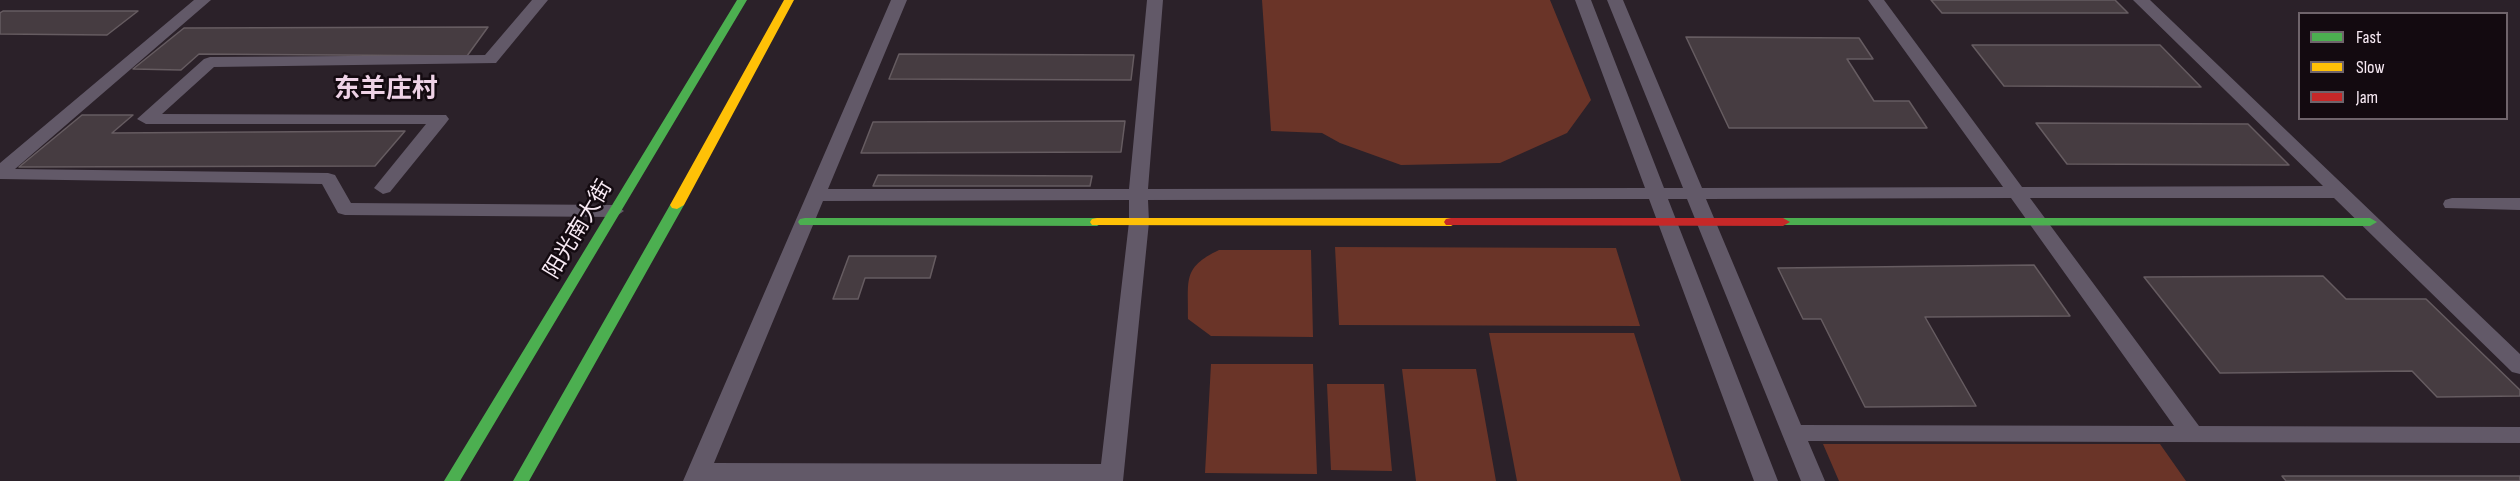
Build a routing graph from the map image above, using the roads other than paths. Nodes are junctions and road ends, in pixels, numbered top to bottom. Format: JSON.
{"nodes":[{"id":1,"x":203,"y":0,"type":"edge"},
{"id":2,"x":540,"y":0,"type":"edge"},
{"id":3,"x":742,"y":0,"type":"edge"},
{"id":4,"x":789,"y":0,"type":"edge"},
{"id":5,"x":899,"y":0,"type":"edge"},
{"id":6,"x":1155,"y":0,"type":"edge"},
{"id":7,"x":1583,"y":0,"type":"edge"},
{"id":8,"x":1615,"y":0,"type":"edge"},
{"id":9,"x":1876,"y":0,"type":"edge"},
{"id":10,"x":2141,"y":0,"type":"edge"},
{"id":11,"x":0,"y":173,"type":"edge"},
{"id":12,"x":383,"y":188,"type":"dead end"},
{"id":13,"x":2338,"y":192,"type":"junction"},
{"id":14,"x":2017,"y":193,"type":"junction"},
{"id":15,"x":1658,"y":194,"type":"junction"},
{"id":16,"x":1696,"y":194,"type":"junction"},
{"id":17,"x":816,"y":195,"type":"junction"},
{"id":18,"x":1138,"y":195,"type":"junction"},
{"id":19,"x":2452,"y":204,"type":"dead end"},
{"id":20,"x":2520,"y":204,"type":"edge"},
{"id":21,"x":615,"y":211,"type":"junction"},
{"id":22,"x":805,"y":222,"type":"junction"},
{"id":23,"x":1139,"y":222,"type":"junction"},
{"id":24,"x":1669,"y":222,"type":"junction"},
{"id":25,"x":1708,"y":222,"type":"junction"},
{"id":26,"x":2370,"y":222,"type":"junction"},
{"id":27,"x":2039,"y":223,"type":"junction"},
{"id":28,"x":2520,"y":367,"type":"edge"},
{"id":29,"x":1794,"y":434,"type":"junction"},
{"id":30,"x":2193,"y":435,"type":"junction"},
{"id":31,"x":2520,"y":435,"type":"edge"},
{"id":32,"x":697,"y":477,"type":"edge"},
{"id":33,"x":1111,"y":477,"type":"edge"},
{"id":34,"x":452,"y":481,"type":"edge"},
{"id":35,"x":520,"y":481,"type":"edge"},
{"id":36,"x":1766,"y":481,"type":"edge"},
{"id":37,"x":1813,"y":481,"type":"edge"}],
"edges":[{"from":1,"to":11,"type":"street"},
{"from":2,"to":12,"type":"street"},
{"from":3,"to":21,"type":"main road","name":"阳光南大街"},
{"from":4,"to":35,"type":"main road"},
{"from":5,"to":17,"type":"street"},
{"from":6,"to":18,"type":"street"},
{"from":7,"to":15,"type":"street"},
{"from":8,"to":16,"type":"street"},
{"from":9,"to":14,"type":"street"},
{"from":10,"to":13,"type":"street"},
{"from":11,"to":21,"type":"street"},
{"from":13,"to":14,"type":"street"},
{"from":13,"to":26,"type":"street"},
{"from":14,"to":16,"type":"street"},
{"from":14,"to":27,"type":"street"},
{"from":15,"to":16,"type":"street"},
{"from":15,"to":18,"type":"street"},
{"from":15,"to":24,"type":"street"},
{"from":16,"to":25,"type":"street"},
{"from":17,"to":18,"type":"street"},
{"from":17,"to":22,"type":"street"},
{"from":18,"to":23,"type":"street"},
{"from":19,"to":20,"type":"street"},
{"from":21,"to":34,"type":"main road","name":"阳光南大街"},
{"from":22,"to":23,"type":"main road"},
{"from":22,"to":32,"type":"street"},
{"from":23,"to":24,"type":"main road"},
{"from":23,"to":33,"type":"street"},
{"from":24,"to":25,"type":"main road"},
{"from":24,"to":36,"type":"street"},
{"from":25,"to":27,"type":"main road"},
{"from":25,"to":29,"type":"street"},
{"from":26,"to":27,"type":"main road"},
{"from":26,"to":28,"type":"street"},
{"from":27,"to":30,"type":"street"},
{"from":29,"to":30,"type":"street"},
{"from":29,"to":37,"type":"street"},
{"from":30,"to":31,"type":"street"},
{"from":32,"to":33,"type":"street"}]}
